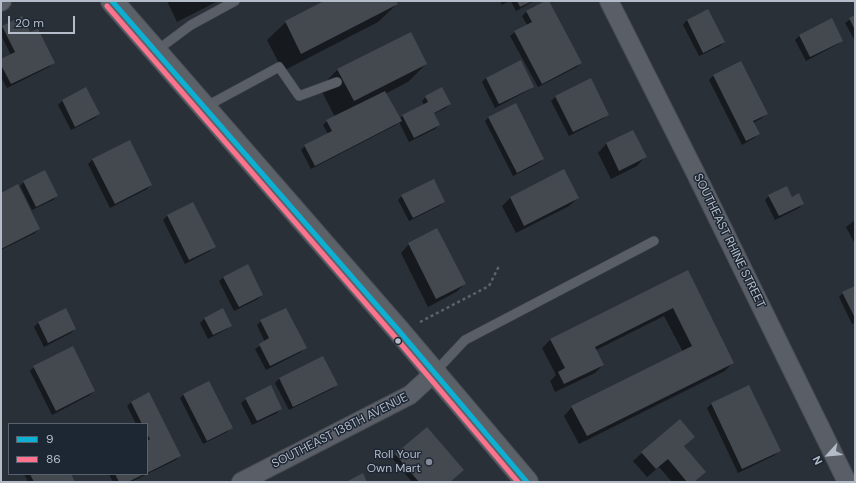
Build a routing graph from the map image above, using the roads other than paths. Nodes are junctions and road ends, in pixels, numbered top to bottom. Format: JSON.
{"nodes":[{"id":1,"x":112,"y":1,"type":"edge"},
{"id":2,"x":235,"y":1,"type":"edge"},
{"id":3,"x":609,"y":1,"type":"edge"},
{"id":4,"x":156,"y":51,"type":"junction"},
{"id":5,"x":337,"y":82,"type":"dead end"},
{"id":6,"x":205,"y":107,"type":"junction"},
{"id":7,"x":654,"y":242,"type":"dead end"},
{"id":8,"x":434,"y":373,"type":"junction"},
{"id":9,"x":241,"y":482,"type":"edge"},
{"id":10,"x":527,"y":482,"type":"edge"},
{"id":11,"x":847,"y":482,"type":"edge"}],
"edges":[{"from":1,"to":4,"type":"main road"},
{"from":2,"to":4,"type":"lane"},
{"from":3,"to":11,"type":"street","name":"SOUTHEAST RHINE STREET"},
{"from":4,"to":6,"type":"main road"},
{"from":5,"to":6,"type":"lane"},
{"from":6,"to":8,"type":"main road"},
{"from":7,"to":8,"type":"lane"},
{"from":8,"to":9,"type":"street","name":"SOUTHEAST 138TH AVENUE"},
{"from":8,"to":10,"type":"main road"}]}
